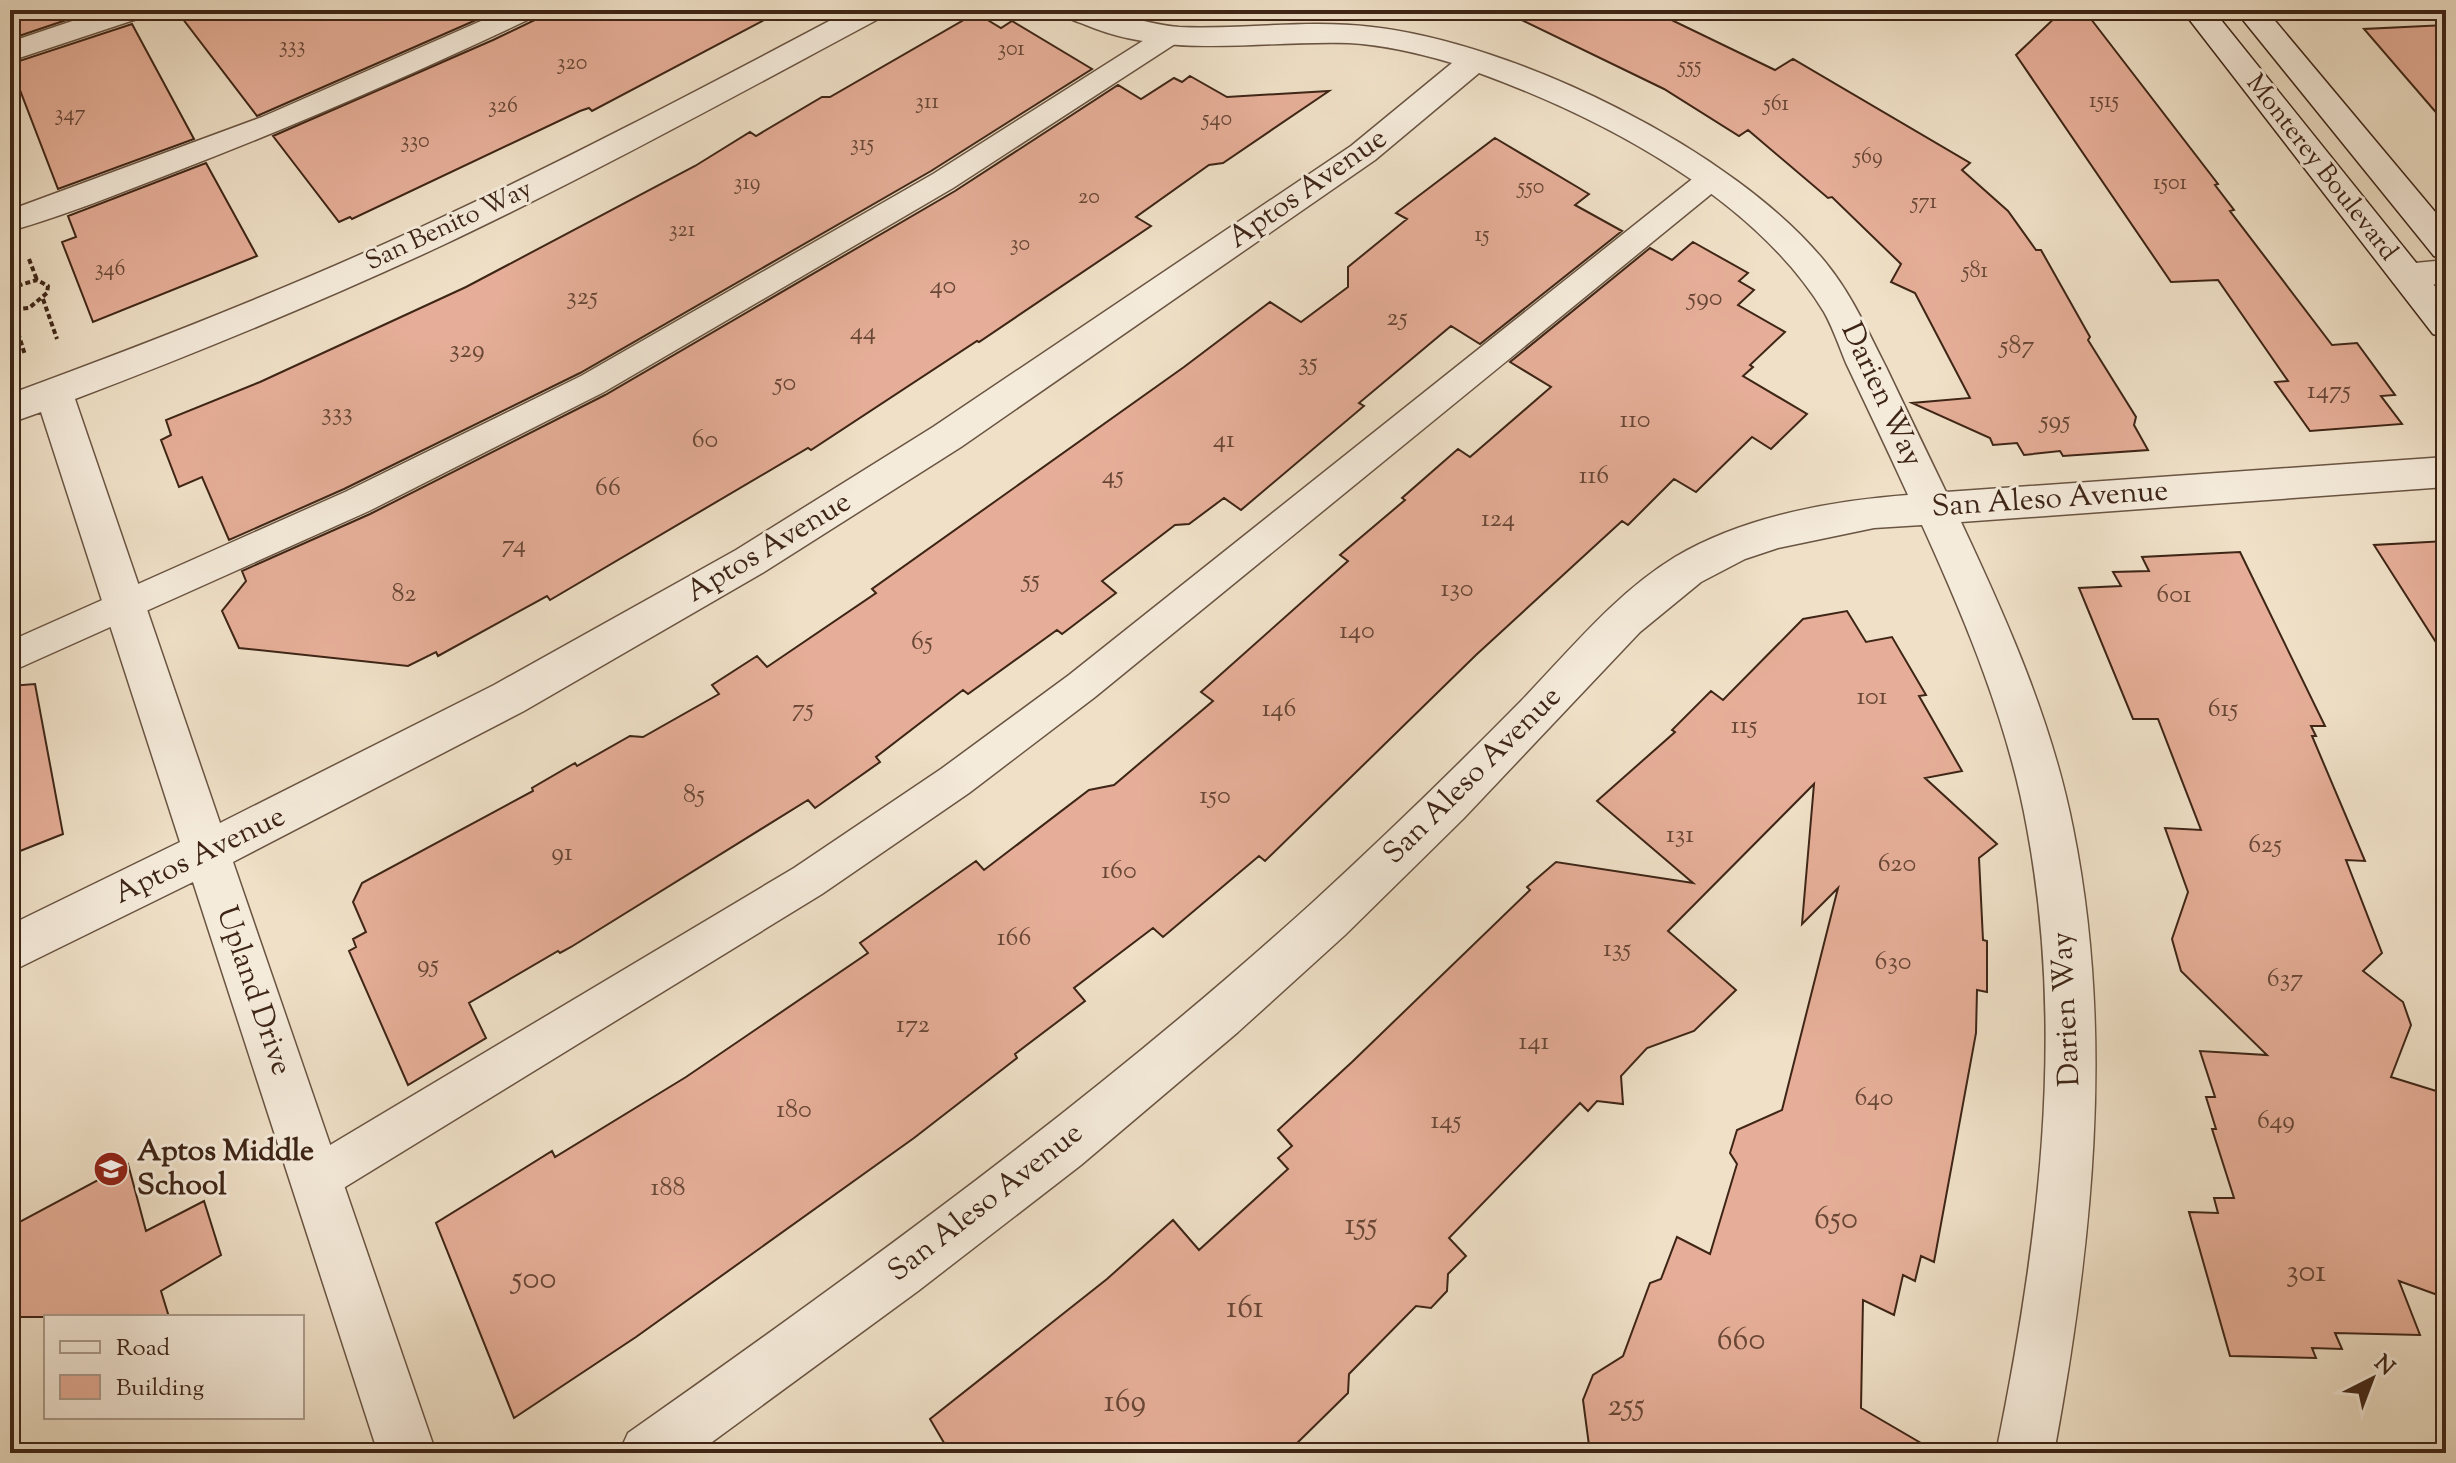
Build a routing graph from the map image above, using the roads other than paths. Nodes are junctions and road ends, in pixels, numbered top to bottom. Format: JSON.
{"nodes":[{"id":1,"x":135,"y":10,"type":"edge"},
{"id":2,"x":527,"y":10,"type":"edge"},
{"id":3,"x":873,"y":10,"type":"edge"},
{"id":4,"x":1075,"y":10,"type":"edge"},
{"id":5,"x":2197,"y":10,"type":"edge"},
{"id":6,"x":2250,"y":10,"type":"edge"},
{"id":7,"x":1169,"y":36,"type":"junction"},
{"id":8,"x":10,"y":52,"type":"edge"},
{"id":9,"x":1475,"y":60,"type":"junction"},
{"id":10,"x":1711,"y":179,"type":"junction"},
{"id":11,"x":10,"y":221,"type":"edge"},
{"id":12,"x":2446,"y":248,"type":"edge"},
{"id":13,"x":2446,"y":272,"type":"edge"},
{"id":14,"x":2406,"y":274,"type":"junction"},
{"id":15,"x":2446,"y":325,"type":"edge"},
{"id":16,"x":54,"y":393,"type":"junction"},
{"id":17,"x":10,"y":409,"type":"edge"},
{"id":18,"x":2446,"y":472,"type":"edge"},
{"id":19,"x":1934,"y":508,"type":"junction"},
{"id":20,"x":125,"y":607,"type":"junction"},
{"id":21,"x":10,"y":657,"type":"edge"},
{"id":22,"x":207,"y":853,"type":"junction"},
{"id":23,"x":10,"y":949,"type":"edge"},
{"id":24,"x":316,"y":1179,"type":"junction"},
{"id":25,"x":407,"y":1453,"type":"edge"},
{"id":26,"x":648,"y":1453,"type":"edge"},
{"id":27,"x":2025,"y":1453,"type":"edge"}],
"edges":[{"from":1,"to":8,"type":"street"},
{"from":2,"to":11,"type":"lane"},
{"from":3,"to":16,"type":"street","name":"San Benito Way"},
{"from":4,"to":7,"type":"street","name":"Darien Way"},
{"from":5,"to":14,"type":"street","name":"Monterey Boulevard"},
{"from":6,"to":12,"type":"street","name":"Monterey Boulevard"},
{"from":7,"to":9,"type":"street","name":"Darien Way"},
{"from":7,"to":20,"type":"lane"},
{"from":9,"to":10,"type":"street","name":"Darien Way"},
{"from":9,"to":22,"type":"street","name":"Aptos Avenue"},
{"from":10,"to":19,"type":"street","name":"Darien Way"},
{"from":10,"to":24,"type":"lane"},
{"from":13,"to":14,"type":"street"},
{"from":14,"to":15,"type":"street","name":"Monterey Boulevard"},
{"from":16,"to":17,"type":"street","name":"San Benito Way"},
{"from":16,"to":20,"type":"street","name":"Upland Drive"},
{"from":18,"to":19,"type":"street","name":"San Aleso Avenue"},
{"from":19,"to":26,"type":"street","name":"San Aleso Avenue"},
{"from":19,"to":27,"type":"street","name":"Darien Way"},
{"from":20,"to":21,"type":"lane"},
{"from":20,"to":22,"type":"street","name":"Upland Drive"},
{"from":22,"to":23,"type":"street","name":"Aptos Avenue"},
{"from":22,"to":24,"type":"street","name":"Upland Drive"},
{"from":24,"to":25,"type":"street","name":"Upland Drive"}]}
